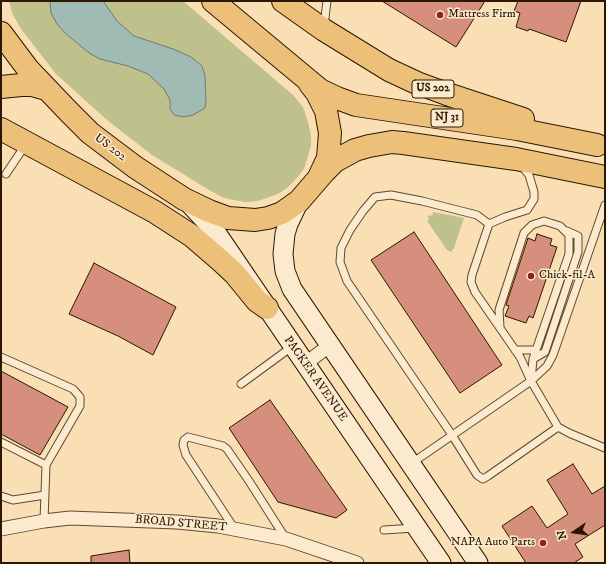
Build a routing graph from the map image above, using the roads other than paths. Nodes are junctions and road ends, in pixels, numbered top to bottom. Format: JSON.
{"nodes":[{"id":1,"x":213,"y":1,"type":"edge"},
{"id":2,"x":327,"y":1,"type":"edge"},
{"id":3,"x":292,"y":4,"type":"edge"},
{"id":4,"x":324,"y":30,"type":"junction"},
{"id":5,"x":1,"y":34,"type":"edge"},
{"id":6,"x":302,"y":76,"type":"junction"},
{"id":7,"x":1,"y":87,"type":"edge"},
{"id":8,"x":46,"y":89,"type":"junction"},
{"id":9,"x":1,"y":129,"type":"edge"},
{"id":10,"x":27,"y":142,"type":"junction"},
{"id":11,"x":601,"y":146,"type":"edge"},
{"id":12,"x":516,"y":159,"type":"junction"},
{"id":13,"x":6,"y":174,"type":"dead end"},
{"id":14,"x":605,"y":177,"type":"edge"},
{"id":15,"x":316,"y":181,"type":"junction"},
{"id":16,"x":184,"y":199,"type":"junction"},
{"id":17,"x":299,"y":201,"type":"junction"},
{"id":18,"x":605,"y":205,"type":"edge"},
{"id":19,"x":489,"y":224,"type":"junction"},
{"id":20,"x":564,"y":230,"type":"junction"},
{"id":21,"x":267,"y":308,"type":"junction"},
{"id":22,"x":500,"y":328,"type":"junction"},
{"id":23,"x":330,"y":345,"type":"junction"},
{"id":24,"x":293,"y":346,"type":"junction"},
{"id":25,"x":515,"y":350,"type":"junction"},
{"id":26,"x":536,"y":350,"type":"junction"},
{"id":27,"x":1,"y":357,"type":"edge"},
{"id":28,"x":533,"y":358,"type":"junction"},
{"id":29,"x":305,"y":364,"type":"junction"},
{"id":30,"x":531,"y":381,"type":"junction"},
{"id":31,"x":241,"y":384,"type":"dead end"},
{"id":32,"x":558,"y":427,"type":"junction"},
{"id":33,"x":452,"y":435,"type":"junction"},
{"id":34,"x":1,"y":442,"type":"edge"},
{"id":35,"x":605,"y":448,"type":"edge"},
{"id":36,"x":46,"y":464,"type":"junction"},
{"id":37,"x":410,"y":464,"type":"junction"},
{"id":38,"x":45,"y":495,"type":"junction"},
{"id":39,"x":1,"y":496,"type":"edge"},
{"id":40,"x":44,"y":521,"type":"junction"},
{"id":41,"x":234,"y":528,"type":"junction"},
{"id":42,"x":418,"y":528,"type":"junction"},
{"id":43,"x":1,"y":529,"type":"edge"},
{"id":44,"x":384,"y":530,"type":"dead end"},
{"id":45,"x":286,"y":539,"type":"junction"},
{"id":46,"x":357,"y":563,"type":"edge"},
{"id":47,"x":441,"y":563,"type":"edge"},
{"id":48,"x":478,"y":563,"type":"edge"}],
"edges":[{"from":1,"to":6,"type":"highway","number":"NJ 31"},
{"from":2,"to":4,"type":"lane"},
{"from":3,"to":4,"type":"highway","name":"US 202","number":"US 202"},
{"from":4,"to":11,"type":"highway","name":"US 202","number":"US 202"},
{"from":5,"to":8,"type":"highway","number":"US 202"},
{"from":6,"to":11,"type":"highway","number":"NJ 31"},
{"from":6,"to":15,"type":"highway"},
{"from":7,"to":8,"type":"highway"},
{"from":8,"to":16,"type":"highway","name":"US 202","number":"US 202"},
{"from":9,"to":10,"type":"highway"},
{"from":10,"to":13,"type":"lane"},
{"from":10,"to":21,"type":"highway"},
{"from":12,"to":14,"type":"highway","name":"US 202","number":"US 202"},
{"from":12,"to":15,"type":"highway","name":"US 202","number":"US 202"},
{"from":12,"to":19,"type":"lane"},
{"from":15,"to":17,"type":"highway","name":"US 202","number":"US 202"},
{"from":16,"to":17,"type":"highway","name":"US 202","number":"US 202"},
{"from":16,"to":21,"type":"main road","name":"PACKER AVENUE"},
{"from":17,"to":23,"type":"main road"},
{"from":18,"to":30,"type":"lane"},
{"from":19,"to":22,"type":"lane"},
{"from":19,"to":33,"type":"lane"},
{"from":20,"to":22,"type":"lane"},
{"from":20,"to":26,"type":"lane"},
{"from":20,"to":28,"type":"lane"},
{"from":21,"to":24,"type":"main road","name":"PACKER AVENUE"},
{"from":22,"to":25,"type":"lane"},
{"from":23,"to":29,"type":"street"},
{"from":23,"to":37,"type":"main road"},
{"from":24,"to":29,"type":"main road","name":"PACKER AVENUE"},
{"from":24,"to":31,"type":"lane"},
{"from":25,"to":26,"type":"lane"},
{"from":25,"to":30,"type":"lane"},
{"from":26,"to":28,"type":"lane"},
{"from":27,"to":36,"type":"lane"},
{"from":28,"to":30,"type":"lane"},
{"from":29,"to":42,"type":"main road","name":"PACKER AVENUE"},
{"from":30,"to":32,"type":"lane"},
{"from":30,"to":33,"type":"lane"},
{"from":32,"to":33,"type":"lane"},
{"from":32,"to":35,"type":"lane"},
{"from":33,"to":37,"type":"lane"},
{"from":34,"to":36,"type":"lane"},
{"from":36,"to":38,"type":"lane"},
{"from":37,"to":48,"type":"main road"},
{"from":38,"to":39,"type":"lane"},
{"from":38,"to":40,"type":"lane"},
{"from":40,"to":41,"type":"street","name":"BROAD STREET"},
{"from":40,"to":43,"type":"street","name":"BROAD STREET"},
{"from":41,"to":45,"type":"street","name":"BROAD STREET"},
{"from":41,"to":45,"type":"lane"},
{"from":42,"to":44,"type":"lane"},
{"from":42,"to":47,"type":"main road","name":"PACKER AVENUE"},
{"from":45,"to":46,"type":"street","name":"BROAD STREET"}]}
